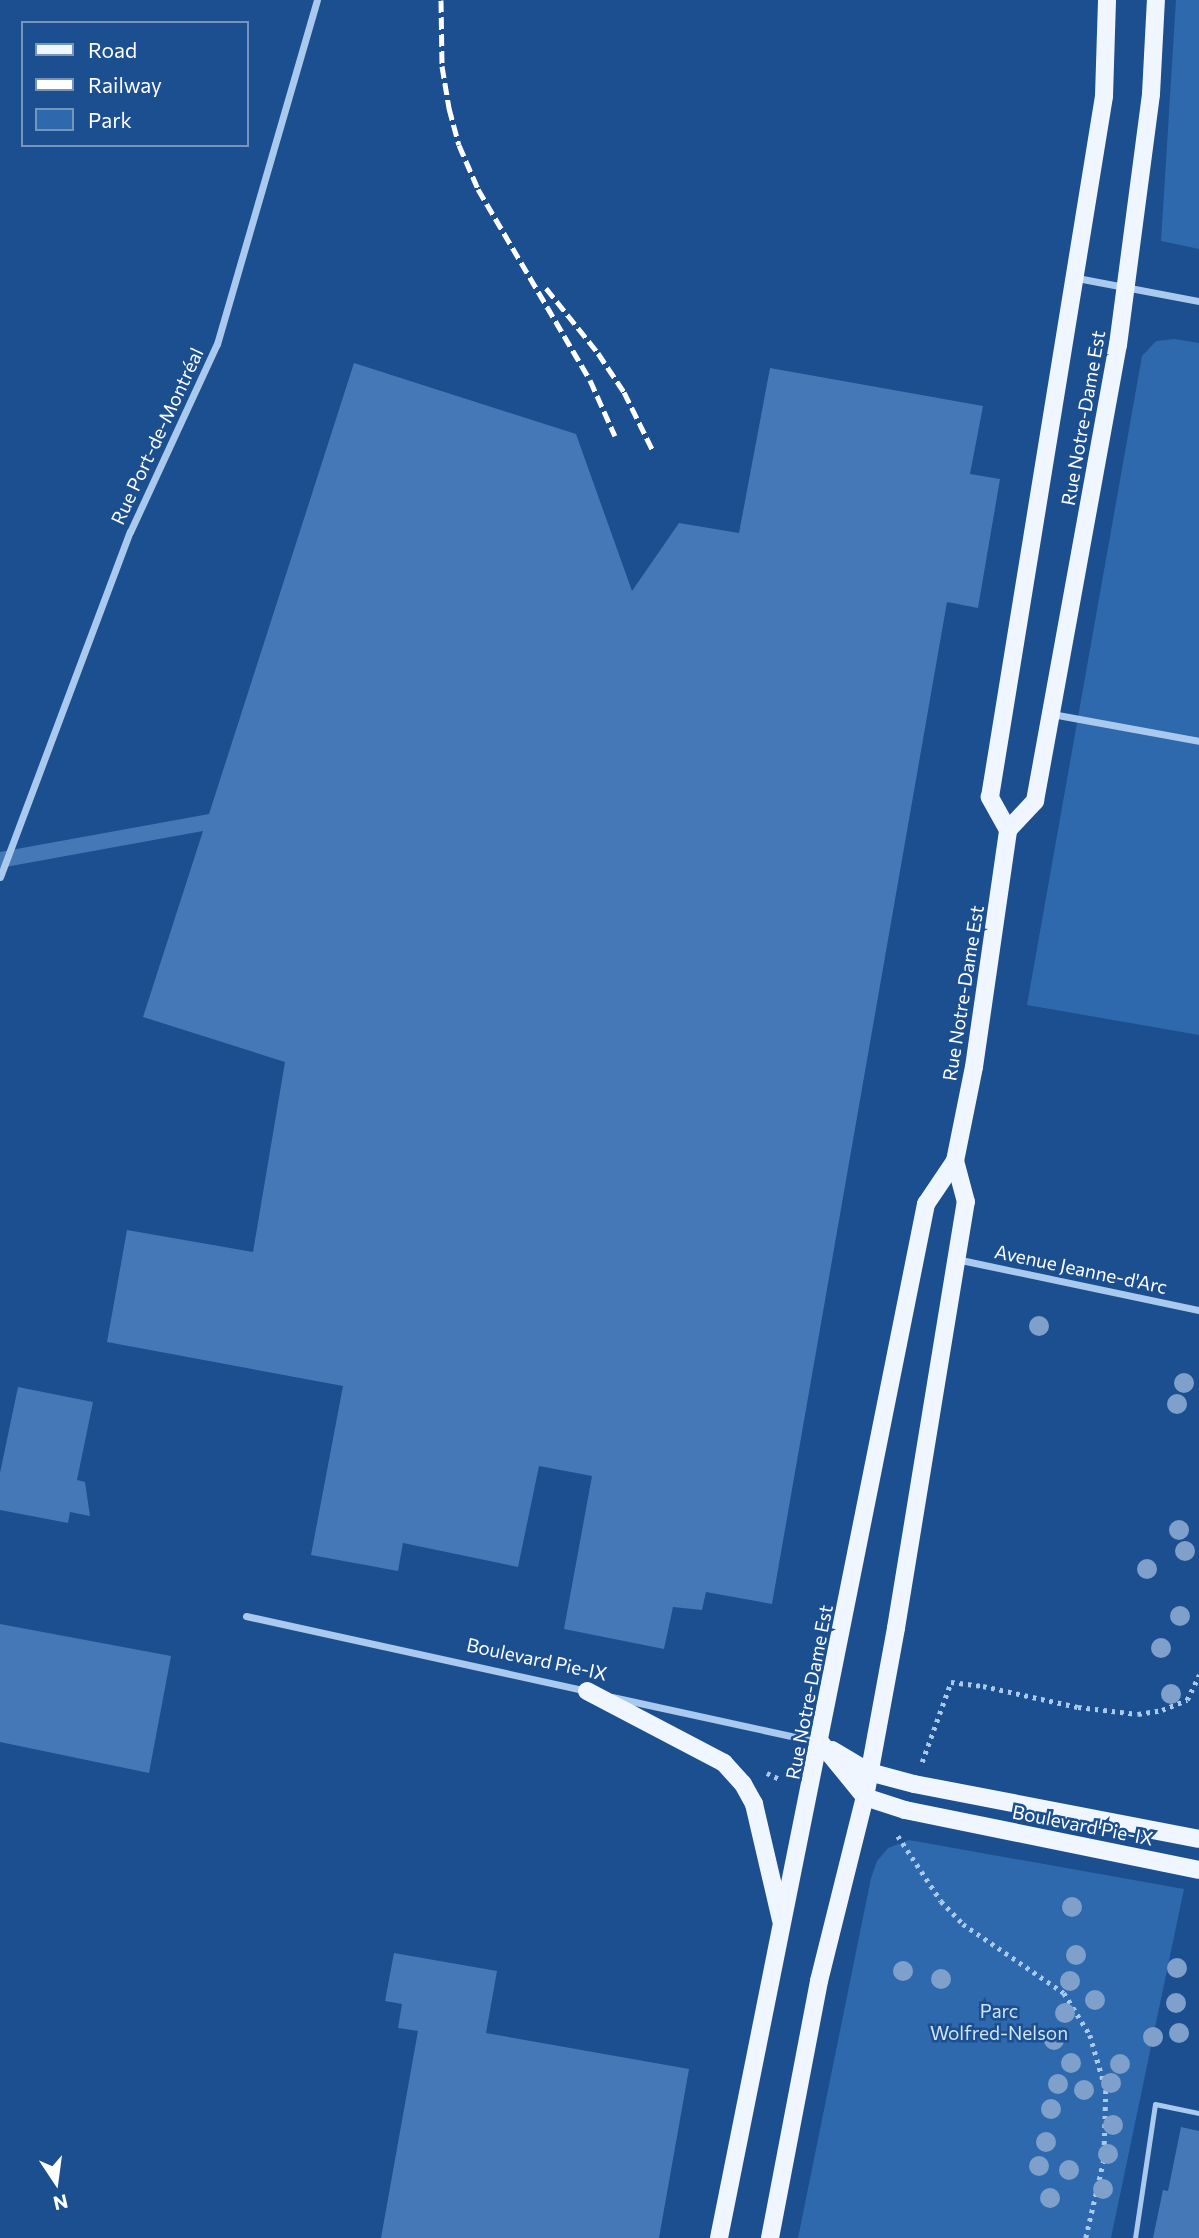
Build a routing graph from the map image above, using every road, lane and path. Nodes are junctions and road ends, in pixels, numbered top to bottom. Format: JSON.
{"nodes":[{"id":1,"x":317,"y":0,"type":"edge"},
{"id":2,"x":1107,"y":0,"type":"edge"},
{"id":3,"x":1156,"y":0,"type":"edge"},
{"id":4,"x":1077,"y":278,"type":"junction"},
{"id":5,"x":1125,"y":286,"type":"junction"},
{"id":6,"x":1199,"y":300,"type":"edge"},
{"id":7,"x":1051,"y":714,"type":"junction"},
{"id":8,"x":1199,"y":741,"type":"edge"},
{"id":9,"x":1008,"y":830,"type":"junction"},
{"id":10,"x":0,"y":877,"type":"edge"},
{"id":11,"x":955,"y":1161,"type":"junction"},
{"id":12,"x":956,"y":1259,"type":"junction"},
{"id":13,"x":1199,"y":1310,"type":"edge"},
{"id":14,"x":246,"y":1616,"type":"dead end"},
{"id":15,"x":1199,"y":1675,"type":"edge"},
{"id":16,"x":951,"y":1682,"type":"dead end"},
{"id":17,"x":587,"y":1691,"type":"junction"},
{"id":18,"x":820,"y":1742,"type":"junction"},
{"id":19,"x":869,"y":1772,"type":"junction"},
{"id":20,"x":766,"y":1773,"type":"dead end"},
{"id":21,"x":780,"y":1779,"type":"dead end"},
{"id":22,"x":865,"y":1797,"type":"junction"},
{"id":23,"x":898,"y":1836,"type":"dead end"},
{"id":24,"x":1199,"y":1839,"type":"edge"},
{"id":25,"x":1199,"y":1870,"type":"edge"},
{"id":26,"x":782,"y":1927,"type":"junction"},
{"id":27,"x":1199,"y":2113,"type":"edge"},
{"id":28,"x":719,"y":2238,"type":"edge"},
{"id":29,"x":770,"y":2238,"type":"edge"},
{"id":30,"x":1086,"y":2238,"type":"edge"},
{"id":31,"x":1135,"y":2238,"type":"edge"}],
"edges":[{"from":1,"to":10,"type":"street","name":"Rue Port-de-Montréal"},
{"from":2,"to":4,"type":"main road","name":"Rue Notre-Dame Est"},
{"from":3,"to":5,"type":"main road","name":"Rue Notre-Dame Est"},
{"from":4,"to":5,"type":"street"},
{"from":4,"to":9,"type":"main road","name":"Rue Notre-Dame Est"},
{"from":5,"to":6,"type":"street"},
{"from":5,"to":7,"type":"main road","name":"Rue Notre-Dame Est"},
{"from":7,"to":8,"type":"street"},
{"from":7,"to":9,"type":"main road","name":"Rue Notre-Dame Est"},
{"from":9,"to":11,"type":"main road","name":"Rue Notre-Dame Est"},
{"from":11,"to":12,"type":"main road","name":"Rue Notre-Dame Est"},
{"from":11,"to":18,"type":"main road","name":"Rue Notre-Dame Est"},
{"from":12,"to":13,"type":"street","name":"Avenue Jeanne-d'Arc"},
{"from":12,"to":19,"type":"main road","name":"Rue Notre-Dame Est"},
{"from":14,"to":17,"type":"street","name":"Boulevard Pie-IX"},
{"from":15,"to":16,"type":"path"},
{"from":17,"to":18,"type":"street","name":"Boulevard Pie-IX"},
{"from":17,"to":26,"type":"main road"},
{"from":18,"to":19,"type":"main road","name":"Boulevard Pie-IX"},
{"from":18,"to":22,"type":"main road"},
{"from":18,"to":26,"type":"main road","name":"Rue Notre-Dame Est"},
{"from":19,"to":22,"type":"main road","name":"Rue Notre-Dame Est"},
{"from":19,"to":24,"type":"main road","name":"Boulevard Pie-IX"},
{"from":20,"to":21,"type":"path"},
{"from":22,"to":25,"type":"main road","name":"Boulevard Pie-IX"},
{"from":22,"to":29,"type":"main road","name":"Rue Notre-Dame Est"},
{"from":23,"to":30,"type":"path"},
{"from":26,"to":28,"type":"main road","name":"Rue Notre-Dame Est"},
{"from":27,"to":31,"type":"lane"}]}
